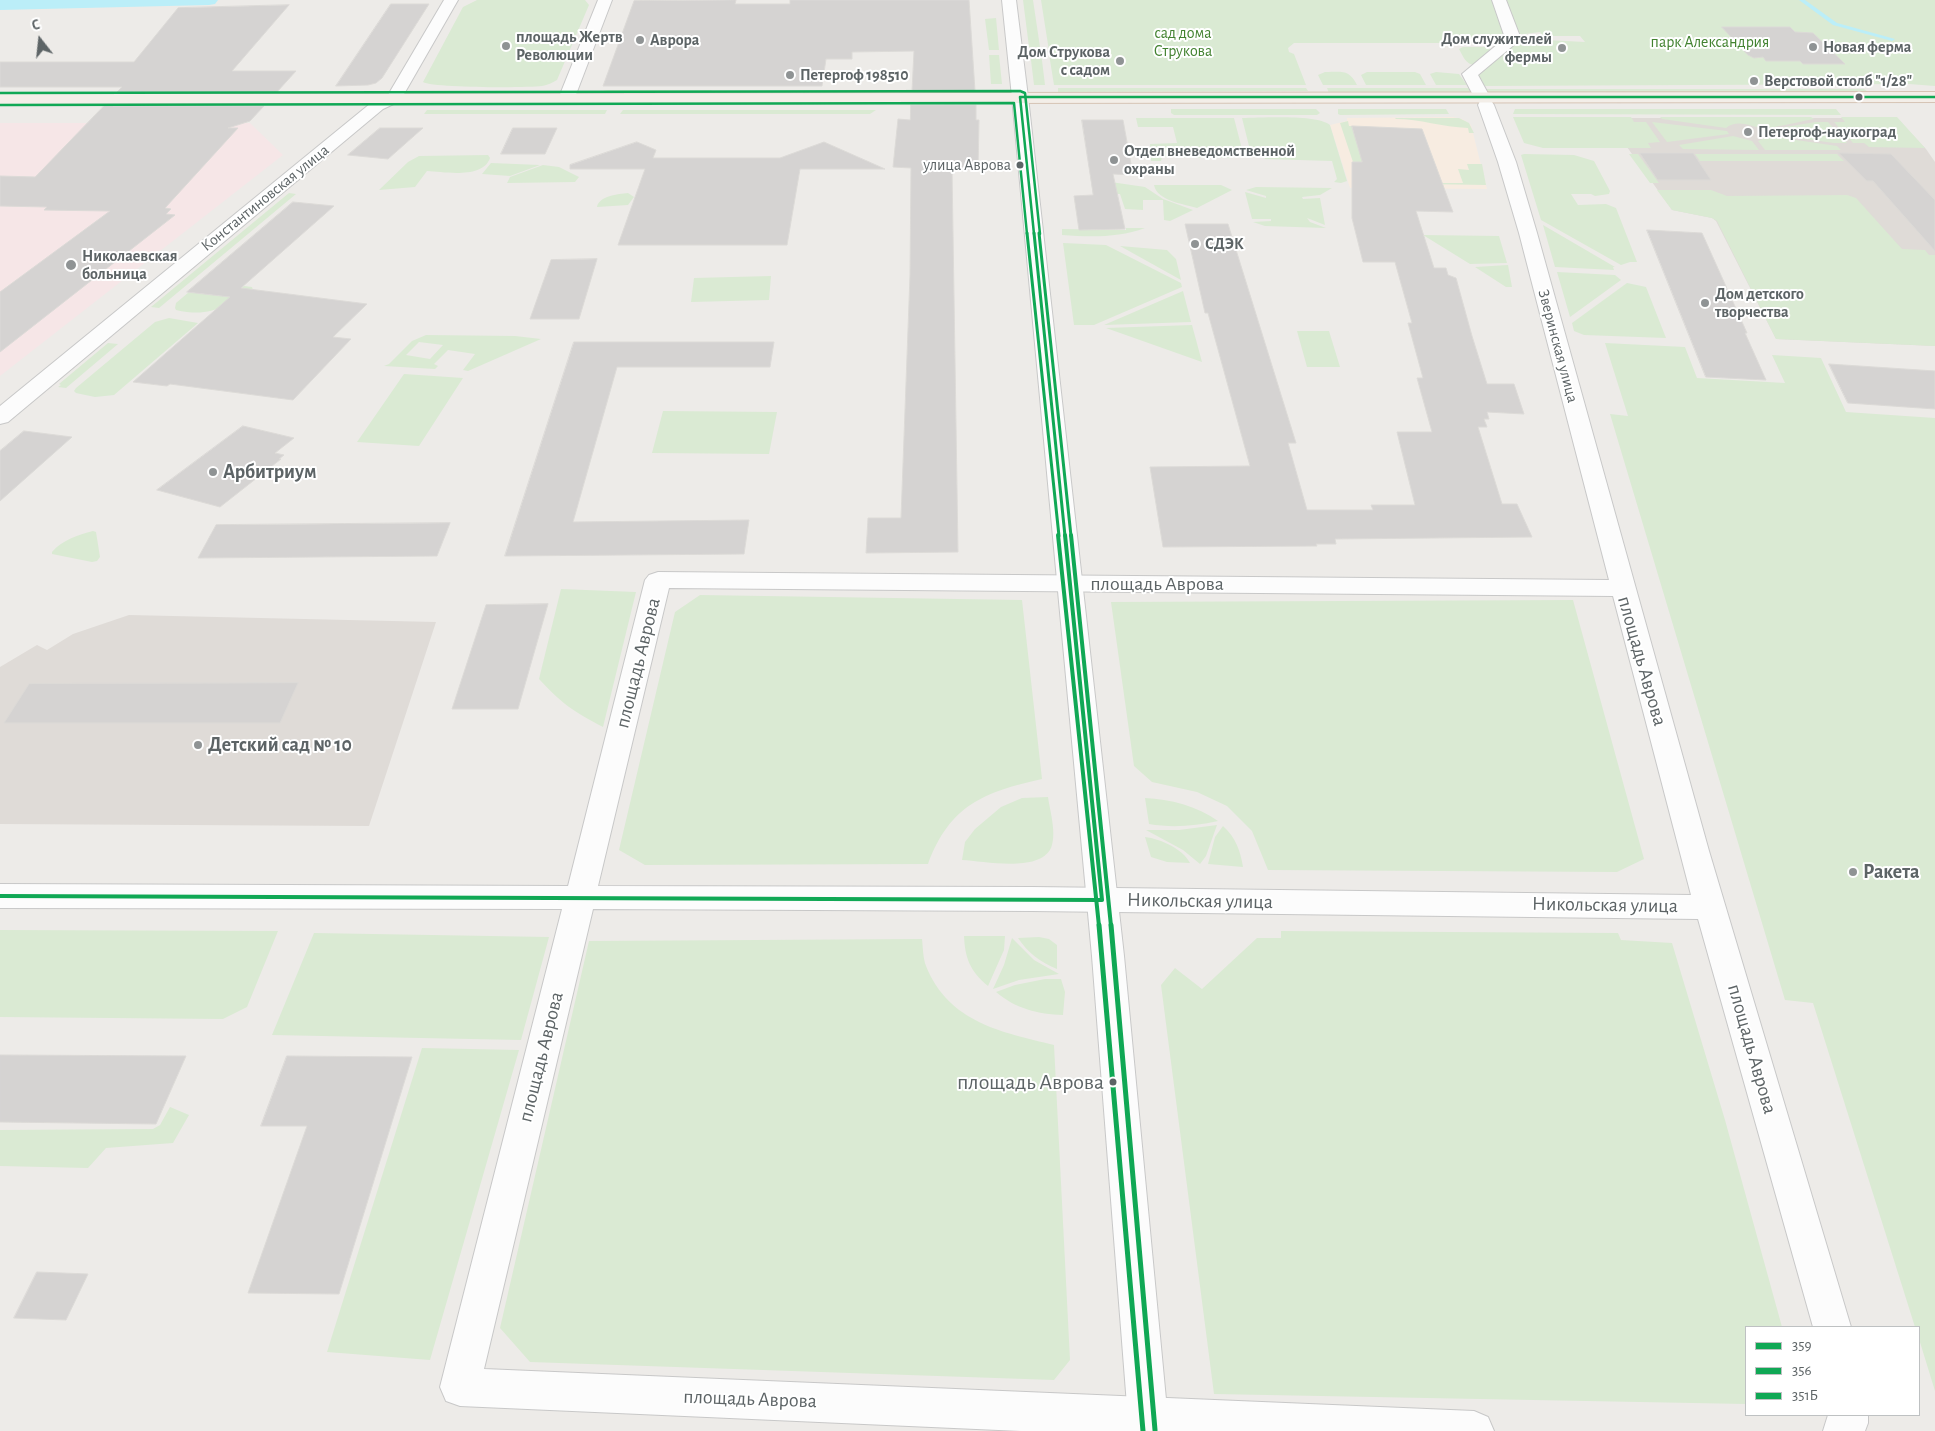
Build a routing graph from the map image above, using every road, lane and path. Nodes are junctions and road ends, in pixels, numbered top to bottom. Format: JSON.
{"nodes":[{"id":1,"x":451,"y":0,"type":"edge"},
{"id":2,"x":605,"y":0,"type":"edge"},
{"id":3,"x":1009,"y":0,"type":"edge"},
{"id":4,"x":1499,"y":0,"type":"edge"},
{"id":5,"x":1935,"y":97,"type":"edge"},
{"id":6,"x":567,"y":98,"type":"junction"},
{"id":7,"x":0,"y":99,"type":"edge"},
{"id":8,"x":1021,"y":101,"type":"junction"},
{"id":9,"x":1484,"y":101,"type":"junction"},
{"id":10,"x":385,"y":102,"type":"junction"},
{"id":11,"x":1935,"y":104,"type":"edge"},
{"id":12,"x":0,"y":107,"type":"edge"},
{"id":13,"x":0,"y":417,"type":"edge"},
{"id":14,"x":1070,"y":584,"type":"junction"},
{"id":15,"x":1624,"y":588,"type":"junction"},
{"id":16,"x":0,"y":896,"type":"edge"},
{"id":17,"x":580,"y":897,"type":"junction"},
{"id":18,"x":1102,"y":900,"type":"junction"},
{"id":19,"x":1711,"y":907,"type":"junction"},
{"id":20,"x":1832,"y":1326,"type":"edge"},
{"id":21,"x":1848,"y":1416,"type":"edge"},
{"id":22,"x":1149,"y":1424,"type":"edge"},
{"id":23,"x":1474,"y":1431,"type":"edge"},
{"id":24,"x":1843,"y":1431,"type":"edge"}],
"edges":[{"from":1,"to":10,"type":"street"},
{"from":2,"to":6,"type":"street"},
{"from":3,"to":8,"type":"street"},
{"from":4,"to":9,"type":"street","name":"Зверинская улица"},
{"from":5,"to":9,"type":"main road"},
{"from":6,"to":8,"type":"main road"},
{"from":6,"to":10,"type":"main road"},
{"from":7,"to":10,"type":"main road"},
{"from":8,"to":9,"type":"main road"},
{"from":8,"to":10,"type":"main road"},
{"from":8,"to":14,"type":"street"},
{"from":9,"to":11,"type":"main road"},
{"from":9,"to":15,"type":"street","name":"Зверинская улица"},
{"from":10,"to":12,"type":"main road"},
{"from":10,"to":13,"type":"street","name":"Константиновская улица"},
{"from":14,"to":15,"type":"street","name":"площадь Аврова"},
{"from":14,"to":17,"type":"street","name":"площадь Аврова"},
{"from":14,"to":18,"type":"street"},
{"from":15,"to":19,"type":"street","name":"площадь Аврова"},
{"from":16,"to":17,"type":"street","name":"Никольская улица"},
{"from":17,"to":18,"type":"street","name":"Никольская улица"},
{"from":17,"to":22,"type":"street","name":"площадь Аврова"},
{"from":18,"to":19,"type":"street","name":"Никольская улица"},
{"from":18,"to":22,"type":"street"},
{"from":19,"to":20,"type":"street","name":"площадь Аврова"},
{"from":21,"to":24,"type":"street"},
{"from":22,"to":23,"type":"street","name":"площадь Аврова"}]}
